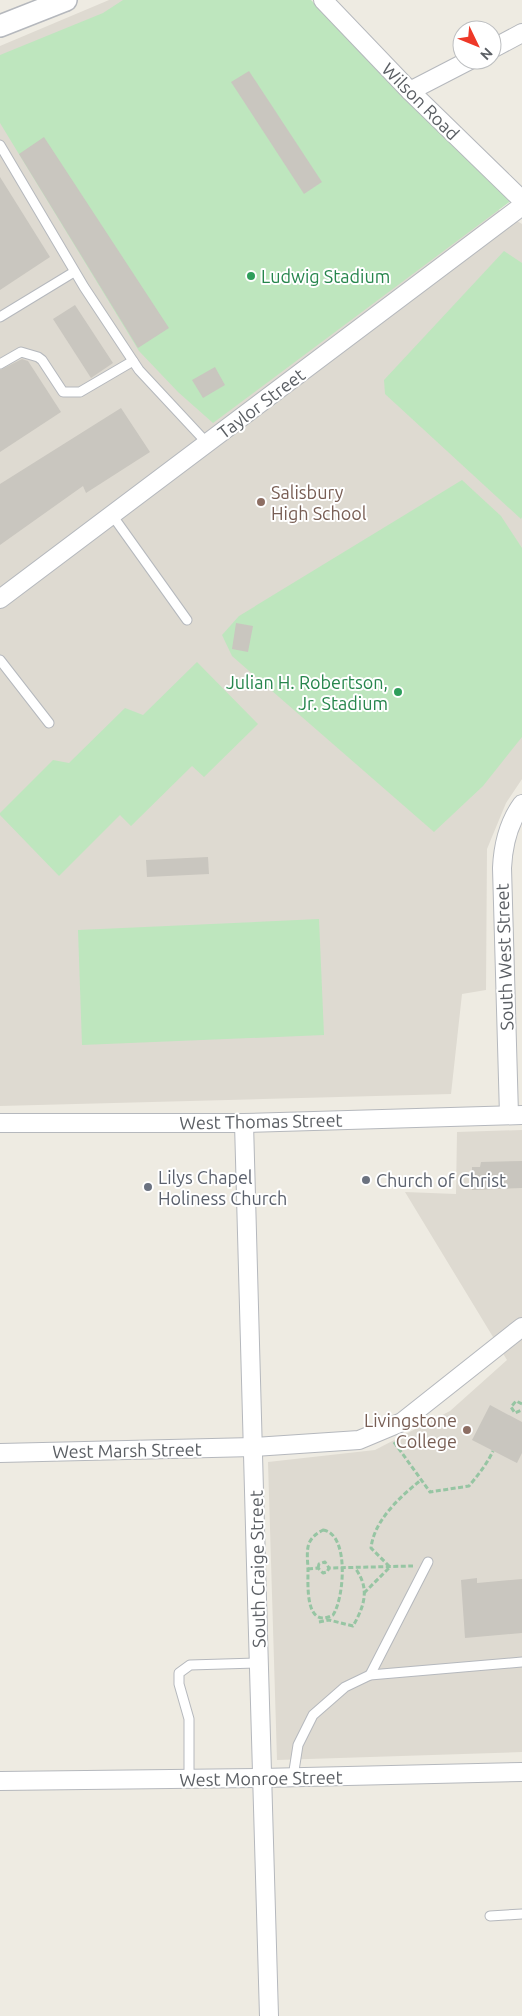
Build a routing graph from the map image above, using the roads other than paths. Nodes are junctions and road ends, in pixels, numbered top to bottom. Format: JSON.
{"nodes":[{"id":1,"x":66,"y":0,"type":"edge"},
{"id":2,"x":323,"y":0,"type":"edge"},
{"id":3,"x":0,"y":26,"type":"edge"},
{"id":4,"x":522,"y":33,"type":"edge"},
{"id":5,"x":502,"y":44,"type":"edge"},
{"id":6,"x":452,"y":69,"type":"edge"},
{"id":7,"x":410,"y":91,"type":"junction"},
{"id":8,"x":0,"y":145,"type":"edge"},
{"id":9,"x":522,"y":200,"type":"edge"},
{"id":10,"x":522,"y":206,"type":"edge"},
{"id":11,"x":74,"y":272,"type":"junction"},
{"id":12,"x":0,"y":317,"type":"edge"},
{"id":13,"x":133,"y":361,"type":"junction"},
{"id":14,"x":0,"y":364,"type":"edge"},
{"id":15,"x":207,"y":444,"type":"junction"},
{"id":16,"x":112,"y":515,"type":"junction"},
{"id":17,"x":0,"y":599,"type":"edge"},
{"id":18,"x":187,"y":620,"type":"dead end"},
{"id":19,"x":0,"y":660,"type":"edge"},
{"id":20,"x":50,"y":723,"type":"dead end"},
{"id":21,"x":522,"y":804,"type":"edge"},
{"id":22,"x":515,"y":1115,"type":"edge"},
{"id":23,"x":0,"y":1123,"type":"edge"},
{"id":24,"x":244,"y":1123,"type":"junction"},
{"id":25,"x":522,"y":1327,"type":"edge"},
{"id":26,"x":254,"y":1447,"type":"junction"},
{"id":27,"x":0,"y":1452,"type":"edge"},
{"id":28,"x":427,"y":1564,"type":"road end"},
{"id":29,"x":522,"y":1662,"type":"edge"},
{"id":30,"x":259,"y":1663,"type":"junction"},
{"id":31,"x":370,"y":1675,"type":"junction"},
{"id":32,"x":522,"y":1772,"type":"edge"},
{"id":33,"x":294,"y":1777,"type":"junction"},
{"id":34,"x":261,"y":1778,"type":"junction"},
{"id":35,"x":189,"y":1779,"type":"junction"},
{"id":36,"x":0,"y":1781,"type":"edge"},
{"id":37,"x":522,"y":1914,"type":"edge"},
{"id":38,"x":490,"y":1916,"type":"dead end"},
{"id":39,"x":269,"y":2016,"type":"edge"}],
"edges":[{"from":1,"to":3,"type":"street"},
{"from":2,"to":7,"type":"street","name":"Wilson Road"},
{"from":4,"to":5,"type":"street"},
{"from":6,"to":7,"type":"street"},
{"from":7,"to":9,"type":"street","name":"Wilson Road"},
{"from":8,"to":11,"type":"lane"},
{"from":10,"to":15,"type":"street","name":"Taylor Street"},
{"from":11,"to":12,"type":"lane"},
{"from":11,"to":13,"type":"lane"},
{"from":13,"to":14,"type":"lane"},
{"from":13,"to":15,"type":"lane"},
{"from":15,"to":16,"type":"street","name":"Taylor Street"},
{"from":16,"to":17,"type":"street","name":"Taylor Street"},
{"from":16,"to":18,"type":"lane"},
{"from":19,"to":20,"type":"lane"},
{"from":21,"to":22,"type":"street","name":"South West Street"},
{"from":22,"to":24,"type":"street","name":"West Thomas Street"},
{"from":23,"to":24,"type":"street","name":"West Thomas Street"},
{"from":24,"to":26,"type":"street","name":"South Craige Street"},
{"from":25,"to":26,"type":"street","name":"West Marsh Street"},
{"from":26,"to":27,"type":"street","name":"West Marsh Street"},
{"from":26,"to":30,"type":"street","name":"South Craige Street"},
{"from":28,"to":31,"type":"lane"},
{"from":29,"to":31,"type":"lane"},
{"from":30,"to":34,"type":"street","name":"South Craige Street"},
{"from":30,"to":35,"type":"lane"},
{"from":31,"to":33,"type":"lane"},
{"from":32,"to":33,"type":"street","name":"West Monroe Street"},
{"from":33,"to":34,"type":"street","name":"West Monroe Street"},
{"from":34,"to":35,"type":"street","name":"West Monroe Street"},
{"from":34,"to":39,"type":"street","name":"South Craige Street"},
{"from":35,"to":36,"type":"street","name":"West Monroe Street"},
{"from":37,"to":38,"type":"lane"}]}
